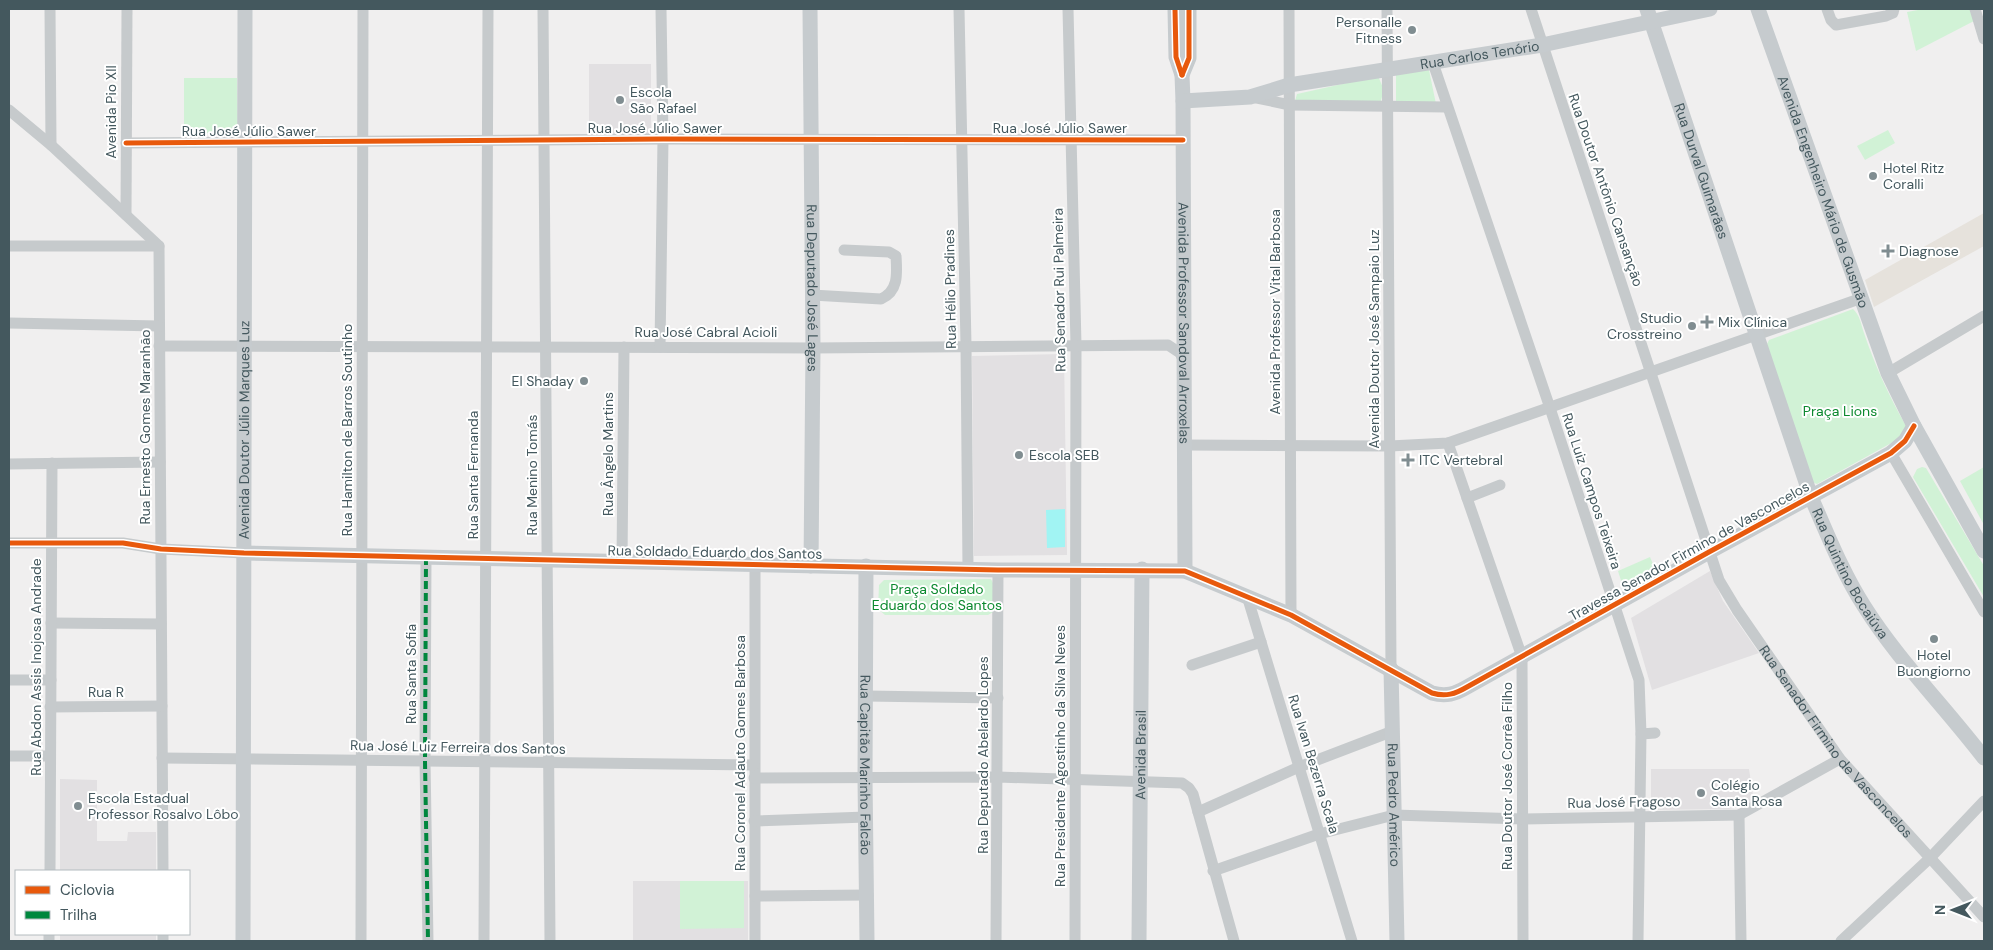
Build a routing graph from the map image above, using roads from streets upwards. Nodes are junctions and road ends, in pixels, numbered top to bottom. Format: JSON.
{"nodes":[{"id":1,"x":50,"y":9,"type":"edge"},
{"id":2,"x":127,"y":9,"type":"edge"},
{"id":3,"x":245,"y":9,"type":"edge"},
{"id":4,"x":363,"y":9,"type":"edge"},
{"id":5,"x":488,"y":9,"type":"edge"},
{"id":6,"x":543,"y":9,"type":"edge"},
{"id":7,"x":661,"y":9,"type":"edge"},
{"id":8,"x":810,"y":9,"type":"edge"},
{"id":9,"x":958,"y":9,"type":"edge"},
{"id":10,"x":1068,"y":9,"type":"edge"},
{"id":11,"x":1176,"y":9,"type":"edge"},
{"id":12,"x":1189,"y":9,"type":"edge"},
{"id":13,"x":1289,"y":9,"type":"edge"},
{"id":14,"x":1387,"y":9,"type":"edge"},
{"id":15,"x":1531,"y":9,"type":"edge"},
{"id":16,"x":1710,"y":9,"type":"edge"},
{"id":17,"x":1758,"y":9,"type":"edge"},
{"id":18,"x":1828,"y":9,"type":"edge"},
{"id":19,"x":1894,"y":9,"type":"edge"},
{"id":20,"x":1975,"y":9,"type":"edge"},
{"id":21,"x":1649,"y":15,"type":"edge"},
{"id":22,"x":1984,"y":39,"type":"edge"},
{"id":23,"x":1542,"y":45,"type":"junction"},
{"id":24,"x":1432,"y":64,"type":"junction"},
{"id":25,"x":1387,"y":69,"type":"junction"},
{"id":26,"x":1182,"y":75,"type":"junction"},
{"id":27,"x":1289,"y":85,"type":"junction"},
{"id":28,"x":1250,"y":97,"type":"junction"},
{"id":29,"x":1183,"y":101,"type":"junction"},
{"id":30,"x":1290,"y":105,"type":"junction"},
{"id":31,"x":1387,"y":106,"type":"junction"},
{"id":32,"x":1446,"y":106,"type":"junction"},
{"id":33,"x":9,"y":110,"type":"edge"},
{"id":34,"x":663,"y":139,"type":"junction"},
{"id":35,"x":962,"y":139,"type":"junction"},
{"id":36,"x":489,"y":140,"type":"junction"},
{"id":37,"x":544,"y":140,"type":"junction"},
{"id":38,"x":812,"y":140,"type":"junction"},
{"id":39,"x":1071,"y":140,"type":"junction"},
{"id":40,"x":1183,"y":140,"type":"junction"},
{"id":41,"x":362,"y":141,"type":"junction"},
{"id":42,"x":245,"y":142,"type":"junction"},
{"id":43,"x":126,"y":143,"type":"junction"},
{"id":44,"x":51,"y":144,"type":"junction"},
{"id":45,"x":126,"y":215,"type":"junction"},
{"id":46,"x":9,"y":246,"type":"edge"},
{"id":47,"x":159,"y":246,"type":"junction"},
{"id":48,"x":844,"y":250,"type":"dead end"},
{"id":49,"x":812,"y":295,"type":"junction"},
{"id":50,"x":1862,"y":298,"type":"junction"},
{"id":51,"x":1984,"y":316,"type":"edge"},
{"id":52,"x":9,"y":323,"type":"edge"},
{"id":53,"x":159,"y":326,"type":"junction"},
{"id":54,"x":1184,"y":327,"type":"junction"},
{"id":55,"x":1756,"y":333,"type":"junction"},
{"id":56,"x":966,"y":345,"type":"junction"},
{"id":57,"x":1076,"y":345,"type":"junction"},
{"id":58,"x":1168,"y":345,"type":"junction"},
{"id":59,"x":159,"y":346,"type":"junction"},
{"id":60,"x":244,"y":346,"type":"junction"},
{"id":61,"x":362,"y":346,"type":"junction"},
{"id":62,"x":488,"y":347,"type":"junction"},
{"id":63,"x":546,"y":347,"type":"junction"},
{"id":64,"x":624,"y":347,"type":"junction"},
{"id":65,"x":660,"y":347,"type":"junction"},
{"id":66,"x":813,"y":348,"type":"junction"},
{"id":67,"x":1184,"y":361,"type":"junction"},
{"id":68,"x":1652,"y":371,"type":"junction"},
{"id":69,"x":1888,"y":373,"type":"junction"},
{"id":70,"x":1550,"y":408,"type":"junction"},
{"id":71,"x":1914,"y":426,"type":"junction"},
{"id":72,"x":1448,"y":443,"type":"junction"},
{"id":73,"x":1290,"y":444,"type":"junction"},
{"id":74,"x":1185,"y":445,"type":"junction"},
{"id":75,"x":1390,"y":446,"type":"junction"},
{"id":76,"x":1891,"y":453,"type":"junction"},
{"id":77,"x":160,"y":462,"type":"junction"},
{"id":78,"x":52,"y":463,"type":"junction"},
{"id":79,"x":9,"y":464,"type":"edge"},
{"id":80,"x":1500,"y":485,"type":"dead end"},
{"id":81,"x":1810,"y":497,"type":"junction"},
{"id":82,"x":1467,"y":498,"type":"junction"},
{"id":83,"x":51,"y":542,"type":"junction"},
{"id":84,"x":9,"y":543,"type":"edge"},
{"id":85,"x":811,"y":546,"type":"junction"},
{"id":86,"x":161,"y":549,"type":"junction"},
{"id":87,"x":1984,"y":551,"type":"edge"},
{"id":88,"x":1709,"y":552,"type":"junction"},
{"id":89,"x":244,"y":553,"type":"junction"},
{"id":90,"x":362,"y":556,"type":"junction"},
{"id":91,"x":426,"y":557,"type":"junction"},
{"id":92,"x":487,"y":559,"type":"junction"},
{"id":93,"x":547,"y":559,"type":"junction"},
{"id":94,"x":622,"y":562,"type":"junction"},
{"id":95,"x":755,"y":565,"type":"junction"},
{"id":96,"x":811,"y":566,"type":"junction"},
{"id":97,"x":866,"y":566,"type":"junction"},
{"id":98,"x":850,"y":567,"type":"junction"},
{"id":99,"x":968,"y":569,"type":"junction"},
{"id":100,"x":1142,"y":569,"type":"junction"},
{"id":101,"x":998,"y":570,"type":"junction"},
{"id":102,"x":1076,"y":570,"type":"junction"},
{"id":103,"x":1185,"y":571,"type":"junction"},
{"id":104,"x":866,"y":588,"type":"junction"},
{"id":105,"x":1247,"y":596,"type":"junction"},
{"id":106,"x":1613,"y":607,"type":"junction"},
{"id":107,"x":1984,"y":612,"type":"edge"},
{"id":108,"x":1291,"y":614,"type":"junction"},
{"id":109,"x":51,"y":622,"type":"junction"},
{"id":110,"x":161,"y":624,"type":"junction"},
{"id":111,"x":1261,"y":642,"type":"junction"},
{"id":112,"x":1522,"y":657,"type":"junction"},
{"id":113,"x":1192,"y":665,"type":"dead end"},
{"id":114,"x":1391,"y":669,"type":"junction"},
{"id":115,"x":9,"y":680,"type":"edge"},
{"id":116,"x":50,"y":680,"type":"junction"},
{"id":117,"x":866,"y":696,"type":"junction"},
{"id":118,"x":998,"y":698,"type":"junction"},
{"id":119,"x":162,"y":706,"type":"junction"},
{"id":120,"x":50,"y":707,"type":"junction"},
{"id":121,"x":1393,"y":731,"type":"junction"},
{"id":122,"x":1655,"y":733,"type":"dead end"},
{"id":123,"x":1641,"y":734,"type":"junction"},
{"id":124,"x":9,"y":756,"type":"edge"},
{"id":125,"x":50,"y":756,"type":"junction"},
{"id":126,"x":162,"y":758,"type":"junction"},
{"id":127,"x":1984,"y":758,"type":"edge"},
{"id":128,"x":242,"y":759,"type":"junction"},
{"id":129,"x":1840,"y":759,"type":"junction"},
{"id":130,"x":361,"y":760,"type":"junction"},
{"id":131,"x":425,"y":761,"type":"junction"},
{"id":132,"x":486,"y":762,"type":"junction"},
{"id":133,"x":549,"y":763,"type":"junction"},
{"id":134,"x":754,"y":765,"type":"junction"},
{"id":135,"x":1299,"y":767,"type":"junction"},
{"id":136,"x":998,"y":776,"type":"junction"},
{"id":137,"x":754,"y":778,"type":"junction"},
{"id":138,"x":865,"y":779,"type":"junction"},
{"id":139,"x":1075,"y":780,"type":"junction"},
{"id":140,"x":1139,"y":780,"type":"junction"},
{"id":141,"x":1984,"y":800,"type":"edge"},
{"id":142,"x":1198,"y":812,"type":"junction"},
{"id":143,"x":1394,"y":815,"type":"junction"},
{"id":144,"x":1739,"y":815,"type":"junction"},
{"id":145,"x":1639,"y":816,"type":"junction"},
{"id":146,"x":866,"y":817,"type":"junction"},
{"id":147,"x":1523,"y":818,"type":"junction"},
{"id":148,"x":754,"y":821,"type":"junction"},
{"id":149,"x":1319,"y":834,"type":"junction"},
{"id":150,"x":1930,"y":858,"type":"junction"},
{"id":151,"x":50,"y":870,"type":"edge"},
{"id":152,"x":163,"y":870,"type":"edge"},
{"id":153,"x":1213,"y":871,"type":"junction"},
{"id":154,"x":868,"y":895,"type":"junction"},
{"id":155,"x":755,"y":896,"type":"junction"},
{"id":156,"x":1984,"y":917,"type":"edge"},
{"id":157,"x":243,"y":941,"type":"edge"},
{"id":158,"x":361,"y":941,"type":"edge"},
{"id":159,"x":428,"y":941,"type":"edge"},
{"id":160,"x":484,"y":941,"type":"edge"},
{"id":161,"x":550,"y":941,"type":"edge"},
{"id":162,"x":755,"y":941,"type":"edge"},
{"id":163,"x":868,"y":941,"type":"edge"},
{"id":164,"x":996,"y":941,"type":"edge"},
{"id":165,"x":1075,"y":941,"type":"edge"},
{"id":166,"x":1139,"y":941,"type":"edge"},
{"id":167,"x":1234,"y":941,"type":"edge"},
{"id":168,"x":1352,"y":941,"type":"edge"},
{"id":169,"x":1396,"y":941,"type":"edge"},
{"id":170,"x":1523,"y":941,"type":"edge"},
{"id":171,"x":1638,"y":941,"type":"edge"},
{"id":172,"x":1741,"y":941,"type":"edge"},
{"id":173,"x":1841,"y":941,"type":"edge"}],
"edges":[{"from":1,"to":44,"type":"street"},
{"from":2,"to":43,"type":"street","name":"Avenida Pio XII"},
{"from":3,"to":42,"type":"street","name":"Avenida Doutor Júlio Marques Luz"},
{"from":4,"to":41,"type":"street","name":"Rua Hamilton de Barros Soutinho"},
{"from":5,"to":36,"type":"street","name":"Rua Santa Fernanda"},
{"from":6,"to":37,"type":"street","name":"Rua Menino Tomás"},
{"from":7,"to":34,"type":"street"},
{"from":8,"to":38,"type":"street","name":"Rua Deputado José Lages"},
{"from":9,"to":35,"type":"street","name":"Rua Hélio Pradines"},
{"from":10,"to":39,"type":"street","name":"Rua Senador Rui Palmeira"},
{"from":11,"to":26,"type":"street","name":"Avenida Professor Sandoval Arroxelas"},
{"from":12,"to":26,"type":"street","name":"Avenida Professor Sandoval Arroxelas"},
{"from":13,"to":27,"type":"street","name":"Avenida Professor Vital Barbosa"},
{"from":14,"to":25,"type":"street","name":"Avenida Doutor José Sampaio Luz"},
{"from":15,"to":23,"type":"street","name":"Rua Doutor Antônio Cansanção"},
{"from":16,"to":21,"type":"street","name":"Rua Carlos Tenório"},
{"from":17,"to":50,"type":"street","name":"Avenida Engenheiro Mário de Gusmão"},
{"from":18,"to":19,"type":"street"},
{"from":20,"to":22,"type":"street"},
{"from":21,"to":23,"type":"street","name":"Rua Carlos Tenório"},
{"from":21,"to":55,"type":"street","name":"Rua Durval Guimarães"},
{"from":23,"to":24,"type":"street","name":"Rua Carlos Tenório"},
{"from":23,"to":68,"type":"street","name":"Rua Doutor Antônio Cansanção"},
{"from":24,"to":25,"type":"street","name":"Rua Carlos Tenório"},
{"from":24,"to":32,"type":"street","name":"Rua Luiz Campos Teixeira"},
{"from":25,"to":27,"type":"street","name":"Rua Carlos Tenório"},
{"from":25,"to":31,"type":"street","name":"Avenida Doutor José Sampaio Luz"},
{"from":26,"to":29,"type":"street","name":"Avenida Professor Sandoval Arroxelas"},
{"from":27,"to":28,"type":"street","name":"Rua Carlos Tenório"},
{"from":27,"to":30,"type":"street","name":"Avenida Professor Vital Barbosa"},
{"from":28,"to":29,"type":"street","name":"Rua Carlos Tenório"},
{"from":28,"to":30,"type":"street","name":"Rua Carlos Tenório"},
{"from":29,"to":40,"type":"street","name":"Avenida Professor Sandoval Arroxelas"},
{"from":30,"to":31,"type":"street","name":"Rua Carlos Tenório"},
{"from":30,"to":73,"type":"street","name":"Avenida Professor Vital Barbosa"},
{"from":31,"to":32,"type":"street","name":"Rua Carlos Tenório"},
{"from":31,"to":75,"type":"street","name":"Avenida Doutor José Sampaio Luz"},
{"from":32,"to":70,"type":"street","name":"Rua Luiz Campos Teixeira"},
{"from":33,"to":44,"type":"street"},
{"from":34,"to":37,"type":"street","name":"Rua José Júlio Sawer"},
{"from":34,"to":38,"type":"street","name":"Rua José Júlio Sawer"},
{"from":34,"to":65,"type":"street"},
{"from":35,"to":38,"type":"street","name":"Rua José Júlio Sawer"},
{"from":35,"to":39,"type":"street","name":"Rua José Júlio Sawer"},
{"from":35,"to":56,"type":"street","name":"Rua Hélio Pradines"},
{"from":36,"to":37,"type":"street","name":"Rua José Júlio Sawer"},
{"from":36,"to":41,"type":"street","name":"Rua José Júlio Sawer"},
{"from":36,"to":62,"type":"street","name":"Rua Santa Fernanda"},
{"from":37,"to":63,"type":"street","name":"Rua Menino Tomás"},
{"from":38,"to":49,"type":"street","name":"Rua Deputado José Lages"},
{"from":39,"to":40,"type":"street","name":"Rua José Júlio Sawer"},
{"from":39,"to":57,"type":"street","name":"Rua Senador Rui Palmeira"},
{"from":40,"to":54,"type":"street","name":"Avenida Professor Sandoval Arroxelas"},
{"from":41,"to":42,"type":"street","name":"Rua José Júlio Sawer"},
{"from":41,"to":61,"type":"street","name":"Rua Hamilton de Barros Soutinho"},
{"from":42,"to":43,"type":"street","name":"Rua José Júlio Sawer"},
{"from":42,"to":60,"type":"street","name":"Avenida Doutor Júlio Marques Luz"},
{"from":43,"to":45,"type":"street","name":"Avenida Pio XII"},
{"from":44,"to":45,"type":"street"},
{"from":45,"to":47,"type":"street"},
{"from":46,"to":47,"type":"street"},
{"from":47,"to":53,"type":"street","name":"Rua Ernesto Gomes Maranhão"},
{"from":48,"to":49,"type":"street"},
{"from":49,"to":66,"type":"street","name":"Rua Deputado José Lages"},
{"from":50,"to":55,"type":"street"},
{"from":50,"to":69,"type":"street","name":"Avenida Engenheiro Mário de Gusmão"},
{"from":51,"to":69,"type":"street"},
{"from":52,"to":53,"type":"street"},
{"from":53,"to":59,"type":"street","name":"Rua Ernesto Gomes Maranhão"},
{"from":54,"to":58,"type":"street"},
{"from":54,"to":67,"type":"street","name":"Avenida Professor Sandoval Arroxelas"},
{"from":55,"to":68,"type":"street"},
{"from":55,"to":81,"type":"street","name":"Rua Quintino Bocaiúva"},
{"from":56,"to":57,"type":"street","name":"Rua José Cabral Acioli"},
{"from":56,"to":66,"type":"street","name":"Rua José Cabral Acioli"},
{"from":56,"to":99,"type":"street","name":"Rua Hélio Pradines"},
{"from":57,"to":58,"type":"street","name":"Rua José Cabral Acioli"},
{"from":57,"to":102,"type":"street","name":"Rua Senador Rui Palmeira"},
{"from":58,"to":67,"type":"street"},
{"from":59,"to":60,"type":"street","name":"Rua José Cabral Acioli"},
{"from":59,"to":77,"type":"street","name":"Rua Ernesto Gomes Maranhão"},
{"from":60,"to":61,"type":"street","name":"Rua José Cabral Acioli"},
{"from":60,"to":89,"type":"street","name":"Avenida Doutor Júlio Marques Luz"},
{"from":61,"to":62,"type":"street","name":"Rua José Cabral Acioli"},
{"from":61,"to":90,"type":"street","name":"Rua Hamilton de Barros Soutinho"},
{"from":62,"to":63,"type":"street","name":"Rua José Cabral Acioli"},
{"from":62,"to":92,"type":"street","name":"Rua Santa Fernanda"},
{"from":63,"to":64,"type":"street","name":"Rua José Cabral Acioli"},
{"from":63,"to":93,"type":"street","name":"Rua Menino Tomás"},
{"from":64,"to":65,"type":"street","name":"Rua José Cabral Acioli"},
{"from":64,"to":94,"type":"street","name":"Rua Ângelo Martins"},
{"from":65,"to":66,"type":"street","name":"Rua José Cabral Acioli"},
{"from":66,"to":85,"type":"street","name":"Rua Deputado José Lages"},
{"from":67,"to":74,"type":"street","name":"Avenida Professor Sandoval Arroxelas"},
{"from":68,"to":70,"type":"street"},
{"from":68,"to":88,"type":"street","name":"Rua Doutor Antônio Cansanção"},
{"from":69,"to":71,"type":"street","name":"Avenida Engenheiro Mário de Gusmão"},
{"from":70,"to":72,"type":"street"},
{"from":70,"to":106,"type":"street","name":"Rua Luiz Campos Teixeira"},
{"from":71,"to":76,"type":"street","name":"Travessa Senador Firmino de Vasconcelos"},
{"from":71,"to":87,"type":"street","name":"Avenida Engenheiro Mário de Gusmão"},
{"from":72,"to":75,"type":"street"},
{"from":72,"to":82,"type":"street","name":"Rua Doutor José Corrêa Filho"},
{"from":73,"to":74,"type":"street"},
{"from":73,"to":75,"type":"street"},
{"from":73,"to":108,"type":"street","name":"Avenida Professor Vital Barbosa"},
{"from":74,"to":103,"type":"street","name":"Avenida Professor Sandoval Arroxelas"},
{"from":75,"to":114,"type":"street","name":"Avenida Doutor José Sampaio Luz"},
{"from":76,"to":81,"type":"street","name":"Travessa Senador Firmino de Vasconcelos"},
{"from":76,"to":107,"type":"street"},
{"from":77,"to":78,"type":"street"},
{"from":77,"to":86,"type":"street","name":"Rua Ernesto Gomes Maranhão"},
{"from":78,"to":79,"type":"street"},
{"from":78,"to":83,"type":"street","name":"Rua Abdon Assis Inojosa Andrade"},
{"from":80,"to":82,"type":"street"},
{"from":81,"to":88,"type":"street","name":"Travessa Senador Firmino de Vasconcelos"},
{"from":81,"to":127,"type":"street","name":"Rua Quintino Bocaiúva"},
{"from":82,"to":112,"type":"street","name":"Rua Doutor José Corrêa Filho"},
{"from":83,"to":84,"type":"street"},
{"from":83,"to":86,"type":"street"},
{"from":83,"to":109,"type":"street","name":"Rua Abdon Assis Inojosa Andrade"},
{"from":85,"to":96,"type":"street","name":"Rua Deputado José Lages"},
{"from":85,"to":97,"type":"street"},
{"from":86,"to":89,"type":"street"},
{"from":86,"to":110,"type":"street","name":"Rua Ernesto Gomes Maranhão"},
{"from":88,"to":106,"type":"street","name":"Travessa Senador Firmino de Vasconcelos"},
{"from":88,"to":129,"type":"street","name":"Rua Senador Firmino de Vasconcelos"},
{"from":89,"to":90,"type":"street","name":"Rua Soldado Eduardo dos Santos"},
{"from":89,"to":128,"type":"street","name":"Avenida Doutor Júlio Marques Luz"},
{"from":90,"to":91,"type":"street","name":"Rua Soldado Eduardo dos Santos"},
{"from":90,"to":130,"type":"street","name":"Rua Hamilton de Barros Soutinho"},
{"from":91,"to":92,"type":"street","name":"Rua Soldado Eduardo dos Santos"},
{"from":91,"to":131,"type":"street","name":"Rua Santa Sofia"},
{"from":92,"to":93,"type":"street","name":"Rua Soldado Eduardo dos Santos"},
{"from":92,"to":132,"type":"street","name":"Rua Santa Fernanda"},
{"from":93,"to":94,"type":"street","name":"Rua Soldado Eduardo dos Santos"},
{"from":93,"to":133,"type":"street","name":"Rua Menino Tomás"},
{"from":94,"to":95,"type":"street","name":"Rua Soldado Eduardo dos Santos"},
{"from":95,"to":96,"type":"street","name":"Rua Soldado Eduardo dos Santos"},
{"from":95,"to":134,"type":"street","name":"Rua Coronel Adauto Gomes Barbosa"},
{"from":96,"to":98,"type":"street","name":"Rua Soldado Eduardo dos Santos"},
{"from":97,"to":98,"type":"street","name":"Rua Soldado Eduardo dos Santos"},
{"from":97,"to":99,"type":"street","name":"Rua Soldado Eduardo dos Santos"},
{"from":97,"to":104,"type":"street","name":"Rua Capitão Marinho Falcão"},
{"from":98,"to":104,"type":"street"},
{"from":99,"to":101,"type":"street","name":"Rua Soldado Eduardo dos Santos"},
{"from":100,"to":102,"type":"street","name":"Rua Soldado Eduardo dos Santos"},
{"from":100,"to":103,"type":"street","name":"Rua Soldado Eduardo dos Santos"},
{"from":100,"to":140,"type":"street","name":"Avenida Brasil"},
{"from":101,"to":102,"type":"street","name":"Rua Soldado Eduardo dos Santos"},
{"from":101,"to":118,"type":"street","name":"Rua Deputado Abelardo Lopes"},
{"from":102,"to":139,"type":"street","name":"Rua Presidente Agostinho da Silva Neves"},
{"from":103,"to":105,"type":"street"},
{"from":104,"to":117,"type":"street","name":"Rua Capitão Marinho Falcão"},
{"from":105,"to":108,"type":"street"},
{"from":105,"to":111,"type":"street","name":"Rua Ivan Bezerra Scala"},
{"from":106,"to":112,"type":"street","name":"Travessa Senador Firmino de Vasconcelos"},
{"from":106,"to":123,"type":"street","name":"Rua Luiz Campos Teixeira"},
{"from":108,"to":114,"type":"street"},
{"from":109,"to":110,"type":"street"},
{"from":109,"to":116,"type":"street","name":"Rua Abdon Assis Inojosa Andrade"},
{"from":110,"to":119,"type":"street","name":"Rua Ernesto Gomes Maranhão"},
{"from":111,"to":113,"type":"street"},
{"from":111,"to":135,"type":"street","name":"Rua Ivan Bezerra Scala"},
{"from":112,"to":114,"type":"street","name":"Travessa Senador Firmino de Vasconcelos"},
{"from":112,"to":147,"type":"street","name":"Rua Doutor José Corrêa Filho"},
{"from":114,"to":121,"type":"street","name":"Rua Pedro Américo"},
{"from":115,"to":116,"type":"street"},
{"from":116,"to":120,"type":"street","name":"Rua Abdon Assis Inojosa Andrade"},
{"from":117,"to":118,"type":"street"},
{"from":117,"to":138,"type":"street","name":"Rua Capitão Marinho Falcão"},
{"from":118,"to":136,"type":"street","name":"Rua Deputado Abelardo Lopes"},
{"from":119,"to":120,"type":"street","name":"Rua R"},
{"from":119,"to":126,"type":"street","name":"Rua Ernesto Gomes Maranhão"},
{"from":120,"to":125,"type":"street","name":"Rua Abdon Assis Inojosa Andrade"},
{"from":121,"to":135,"type":"street"},
{"from":121,"to":143,"type":"street","name":"Rua Pedro Américo"},
{"from":122,"to":123,"type":"street"},
{"from":123,"to":145,"type":"street","name":"Rua Luiz Campos Teixeira"},
{"from":124,"to":125,"type":"street"},
{"from":125,"to":151,"type":"street","name":"Rua Abdon Assis Inojosa Andrade"},
{"from":126,"to":128,"type":"street","name":"Rua José Luiz Ferreira dos Santos"},
{"from":126,"to":152,"type":"street","name":"Rua Ernesto Gomes Maranhão"},
{"from":128,"to":130,"type":"street","name":"Rua José Luiz Ferreira dos Santos"},
{"from":128,"to":157,"type":"street","name":"Avenida Doutor Júlio Marques Luz"},
{"from":129,"to":144,"type":"street","name":"Rua José Fragoso"},
{"from":129,"to":150,"type":"street","name":"Rua Senador Firmino de Vasconcelos"},
{"from":130,"to":131,"type":"street","name":"Rua José Luiz Ferreira dos Santos"},
{"from":130,"to":158,"type":"street","name":"Rua Hamilton de Barros Soutinho"},
{"from":131,"to":132,"type":"street","name":"Rua José Luiz Ferreira dos Santos"},
{"from":131,"to":159,"type":"street","name":"Rua Santa Sofia"},
{"from":132,"to":133,"type":"street","name":"Rua José Luiz Ferreira dos Santos"},
{"from":132,"to":160,"type":"street","name":"Rua Santa Fernanda"},
{"from":133,"to":134,"type":"street","name":"Rua José Luiz Ferreira dos Santos"},
{"from":133,"to":161,"type":"street","name":"Rua Menino Tomás"},
{"from":134,"to":137,"type":"street","name":"Rua Coronel Adauto Gomes Barbosa"},
{"from":135,"to":142,"type":"street"},
{"from":135,"to":149,"type":"street","name":"Rua Ivan Bezerra Scala"},
{"from":136,"to":138,"type":"street"},
{"from":136,"to":139,"type":"street"},
{"from":136,"to":164,"type":"street","name":"Rua Deputado Abelardo Lopes"},
{"from":137,"to":138,"type":"street"},
{"from":137,"to":148,"type":"street","name":"Rua Coronel Adauto Gomes Barbosa"},
{"from":138,"to":146,"type":"street","name":"Rua Capitão Marinho Falcão"},
{"from":139,"to":140,"type":"street"},
{"from":139,"to":165,"type":"street","name":"Rua Presidente Agostinho da Silva Neves"},
{"from":140,"to":142,"type":"street"},
{"from":140,"to":166,"type":"street","name":"Avenida Brasil"},
{"from":141,"to":150,"type":"street"},
{"from":142,"to":153,"type":"street"},
{"from":143,"to":147,"type":"street","name":"Rua José Fragoso"},
{"from":143,"to":149,"type":"street","name":"Rua José Fragoso"},
{"from":143,"to":169,"type":"street","name":"Rua Pedro Américo"},
{"from":144,"to":145,"type":"street","name":"Rua José Fragoso"},
{"from":144,"to":172,"type":"street"},
{"from":145,"to":147,"type":"street","name":"Rua José Fragoso"},
{"from":145,"to":171,"type":"street","name":"Rua Luiz Campos Teixeira"},
{"from":146,"to":148,"type":"street"},
{"from":146,"to":154,"type":"street","name":"Rua Capitão Marinho Falcão"},
{"from":147,"to":170,"type":"street","name":"Rua Doutor José Corrêa Filho"},
{"from":148,"to":155,"type":"street","name":"Rua Coronel Adauto Gomes Barbosa"},
{"from":149,"to":153,"type":"street","name":"Rua José Fragoso"},
{"from":149,"to":168,"type":"street","name":"Rua Ivan Bezerra Scala"},
{"from":150,"to":156,"type":"street","name":"Rua Senador Firmino de Vasconcelos"},
{"from":150,"to":173,"type":"street"},
{"from":153,"to":167,"type":"street"},
{"from":154,"to":155,"type":"street"},
{"from":154,"to":163,"type":"street","name":"Rua Capitão Marinho Falcão"},
{"from":155,"to":162,"type":"street","name":"Rua Coronel Adauto Gomes Barbosa"}]}
